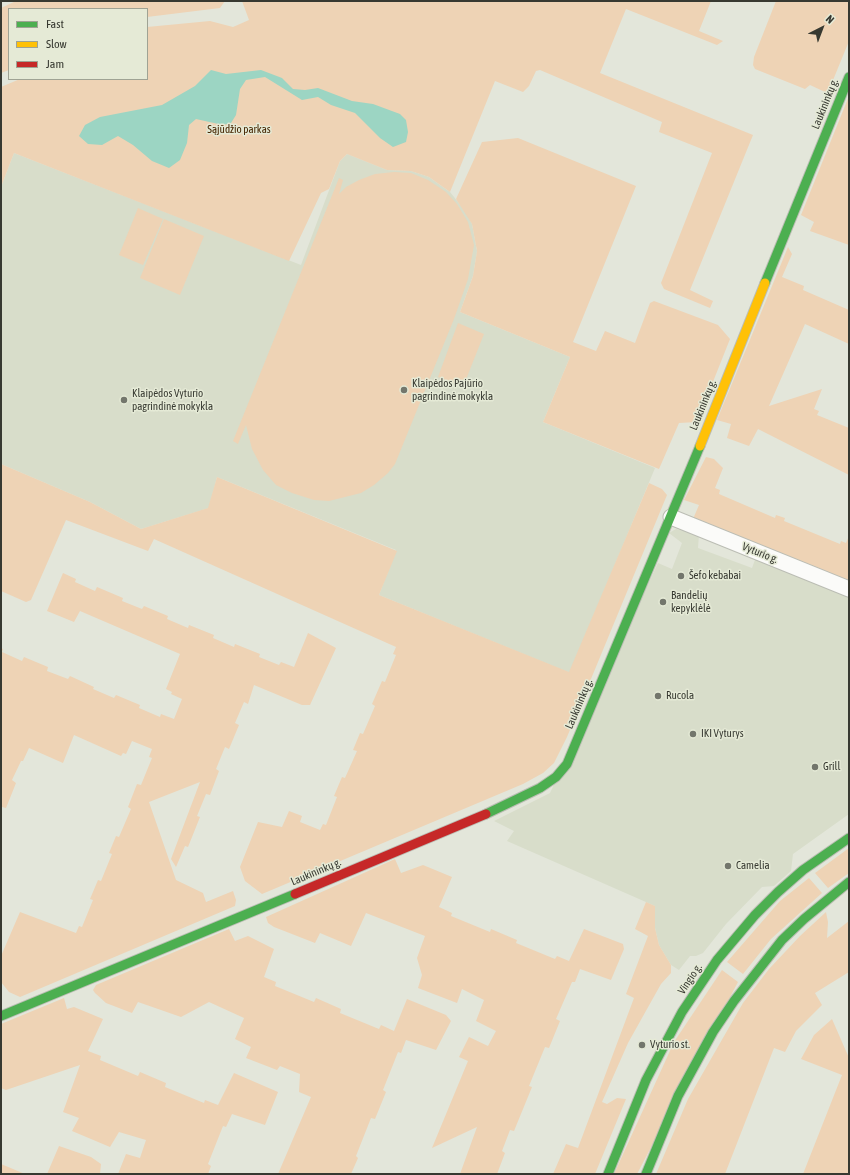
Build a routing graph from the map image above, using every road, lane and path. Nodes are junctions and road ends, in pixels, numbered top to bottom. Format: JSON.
{"nodes":[{"id":1,"x":849,"y":78,"type":"edge"},
{"id":2,"x":671,"y":517,"type":"junction"},
{"id":3,"x":849,"y":589,"type":"edge"},
{"id":4,"x":849,"y":838,"type":"edge"},
{"id":5,"x":849,"y":882,"type":"edge"},
{"id":6,"x":1,"y":1016,"type":"edge"},
{"id":7,"x":608,"y":1174,"type":"edge"},
{"id":8,"x":646,"y":1174,"type":"edge"}],
"edges":[{"from":1,"to":2,"type":"street","name":"Laukininkų g."},
{"from":2,"to":3,"type":"street","name":"Vyturio g."},
{"from":2,"to":6,"type":"street","name":"Laukininkų g."},
{"from":4,"to":7,"type":"street","name":"Vingio g."},
{"from":5,"to":8,"type":"street"}]}
